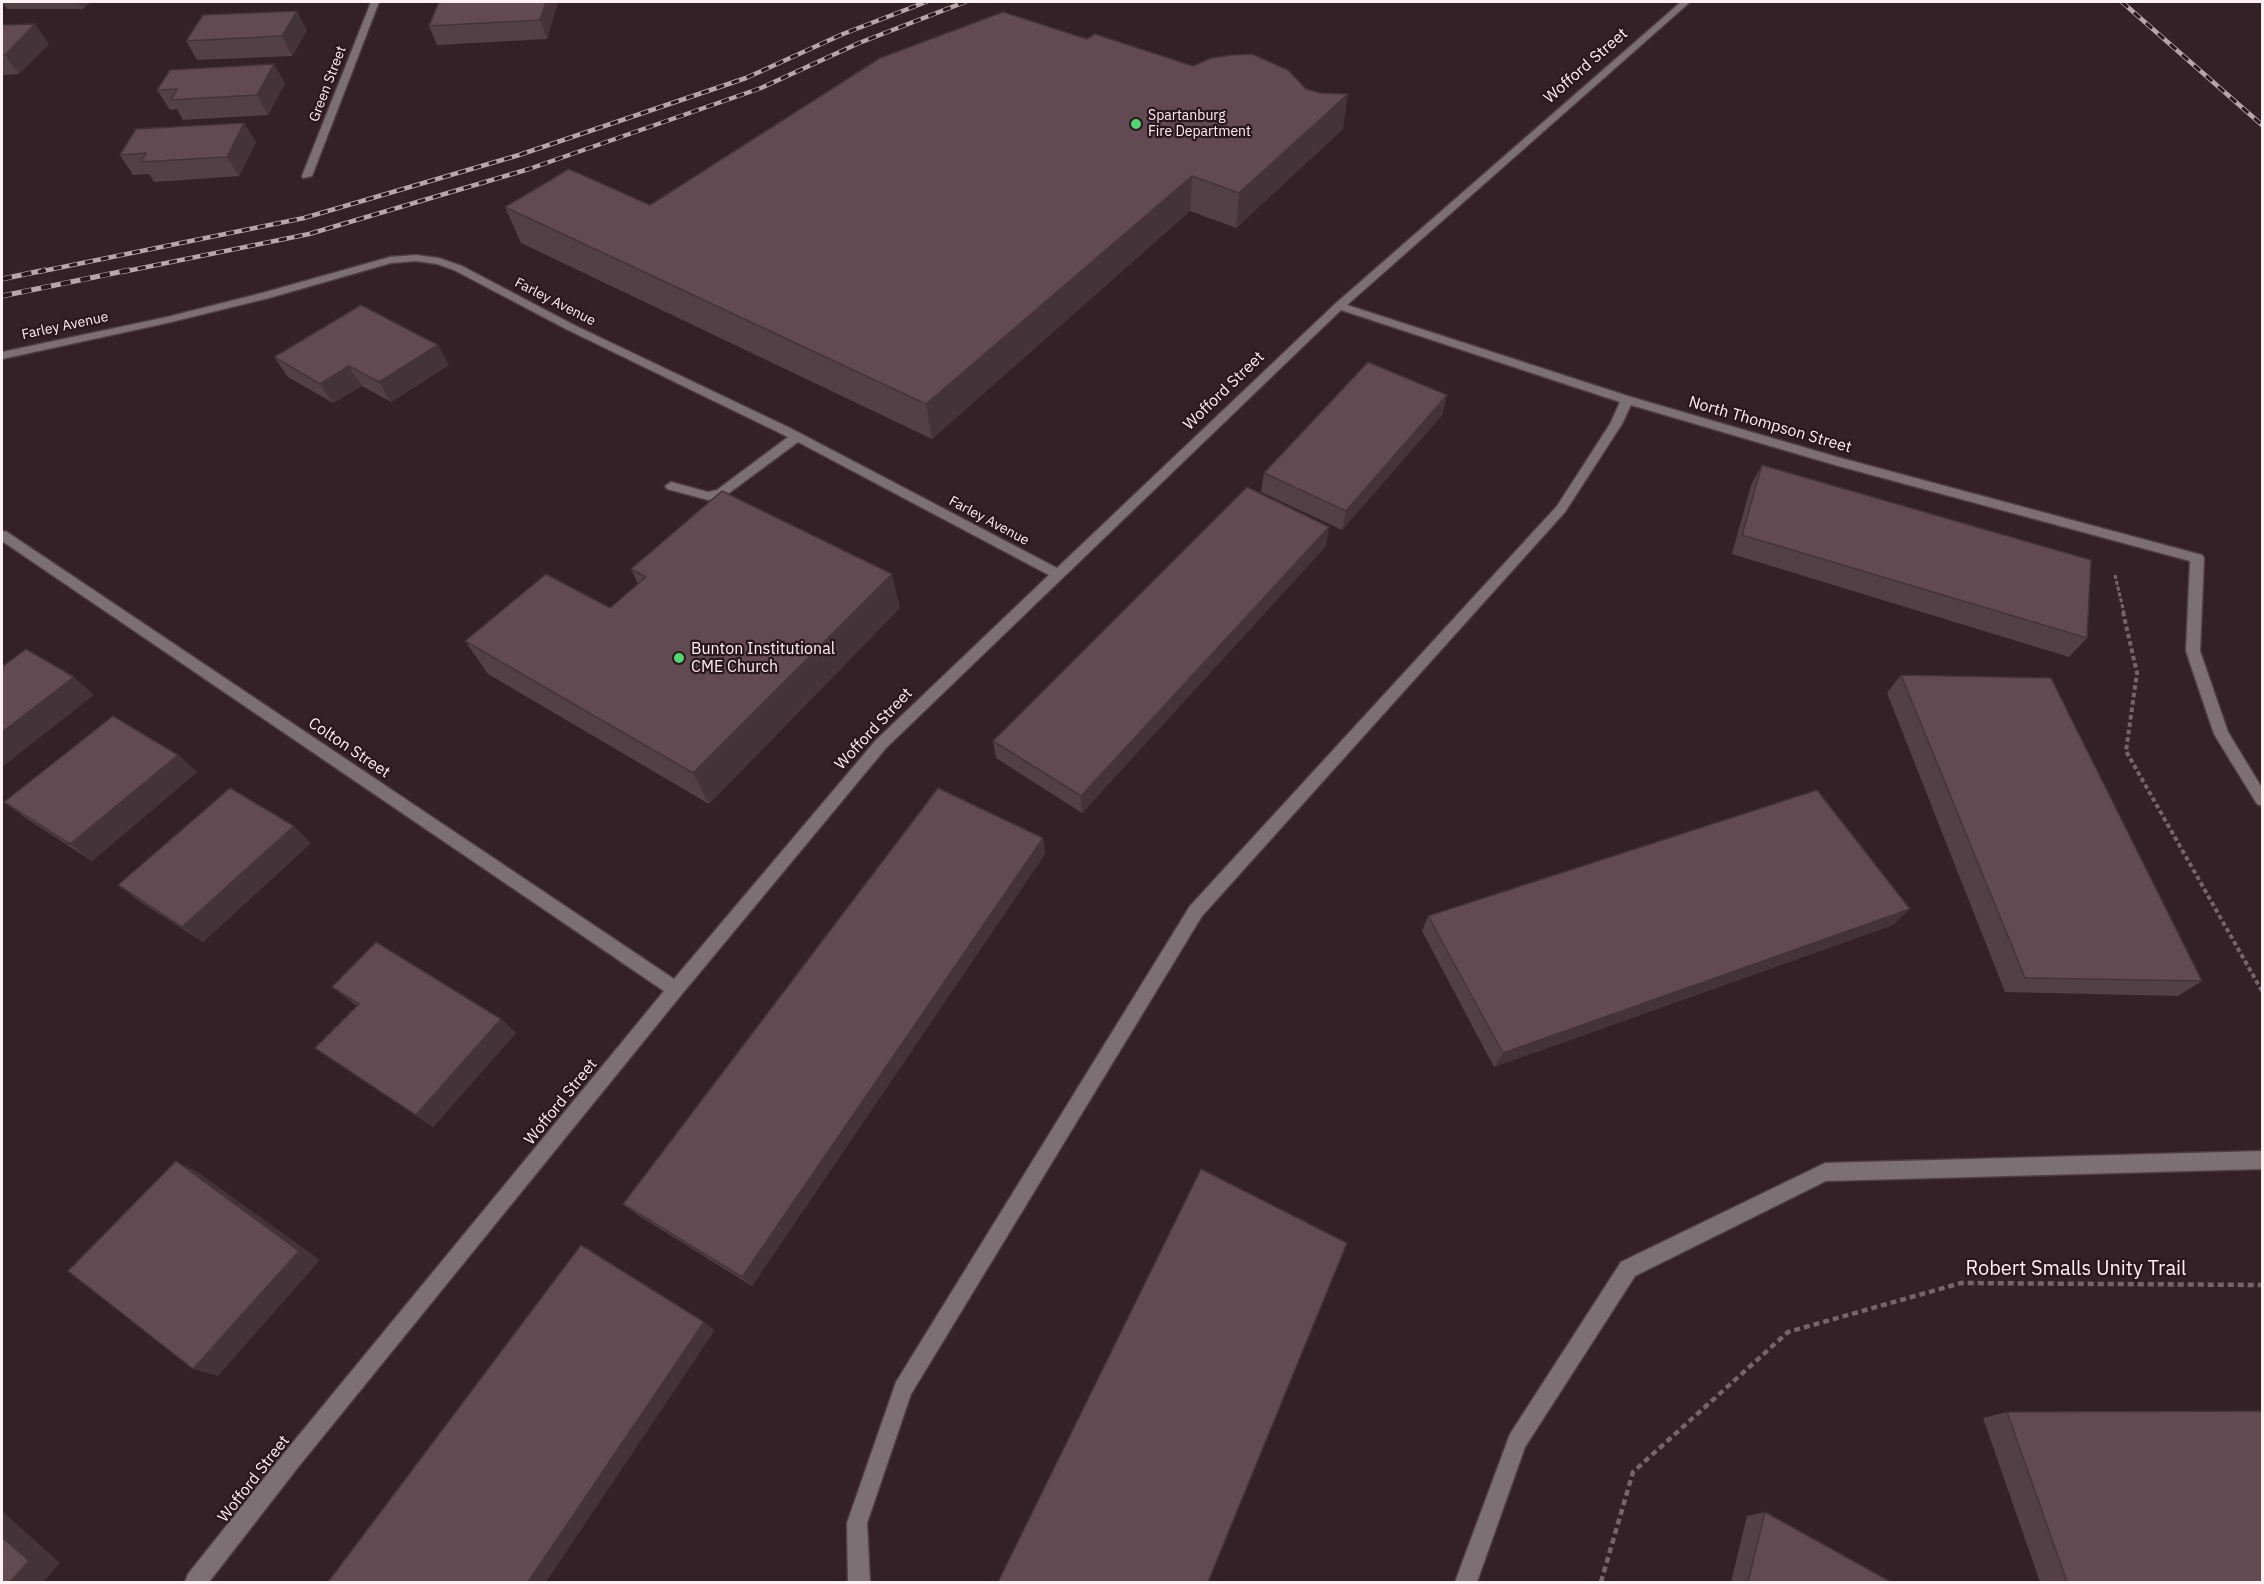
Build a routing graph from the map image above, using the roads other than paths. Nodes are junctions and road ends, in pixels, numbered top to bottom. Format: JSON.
{"nodes":[{"id":1,"x":375,"y":2,"type":"edge"},
{"id":2,"x":1686,"y":2,"type":"edge"},
{"id":3,"x":307,"y":176,"type":"dead end"},
{"id":4,"x":1339,"y":306,"type":"junction"},
{"id":5,"x":2,"y":355,"type":"edge"},
{"id":6,"x":1627,"y":400,"type":"junction"},
{"id":7,"x":797,"y":437,"type":"junction"},
{"id":8,"x":672,"y":486,"type":"dead end"},
{"id":9,"x":2,"y":536,"type":"edge"},
{"id":10,"x":1058,"y":574,"type":"junction"},
{"id":11,"x":2262,"y":800,"type":"edge"},
{"id":12,"x":676,"y":989,"type":"junction"},
{"id":13,"x":2262,"y":1160,"type":"edge"},
{"id":14,"x":196,"y":1582,"type":"edge"},
{"id":15,"x":860,"y":1582,"type":"edge"},
{"id":16,"x":1466,"y":1582,"type":"edge"}],
"edges":[{"from":1,"to":3,"type":"street","name":"Green Street"},
{"from":2,"to":4,"type":"street","name":"Wofford Street"},
{"from":4,"to":6,"type":"street","name":"North Thompson Street"},
{"from":4,"to":10,"type":"street","name":"Wofford Street"},
{"from":5,"to":7,"type":"street","name":"Farley Avenue"},
{"from":6,"to":11,"type":"street","name":"North Thompson Street"},
{"from":6,"to":15,"type":"street"},
{"from":7,"to":8,"type":"street"},
{"from":7,"to":10,"type":"street","name":"Farley Avenue"},
{"from":9,"to":12,"type":"street","name":"Colton Street"},
{"from":10,"to":12,"type":"street","name":"Wofford Street"},
{"from":12,"to":14,"type":"street","name":"Wofford Street"},
{"from":13,"to":16,"type":"street"}]}
